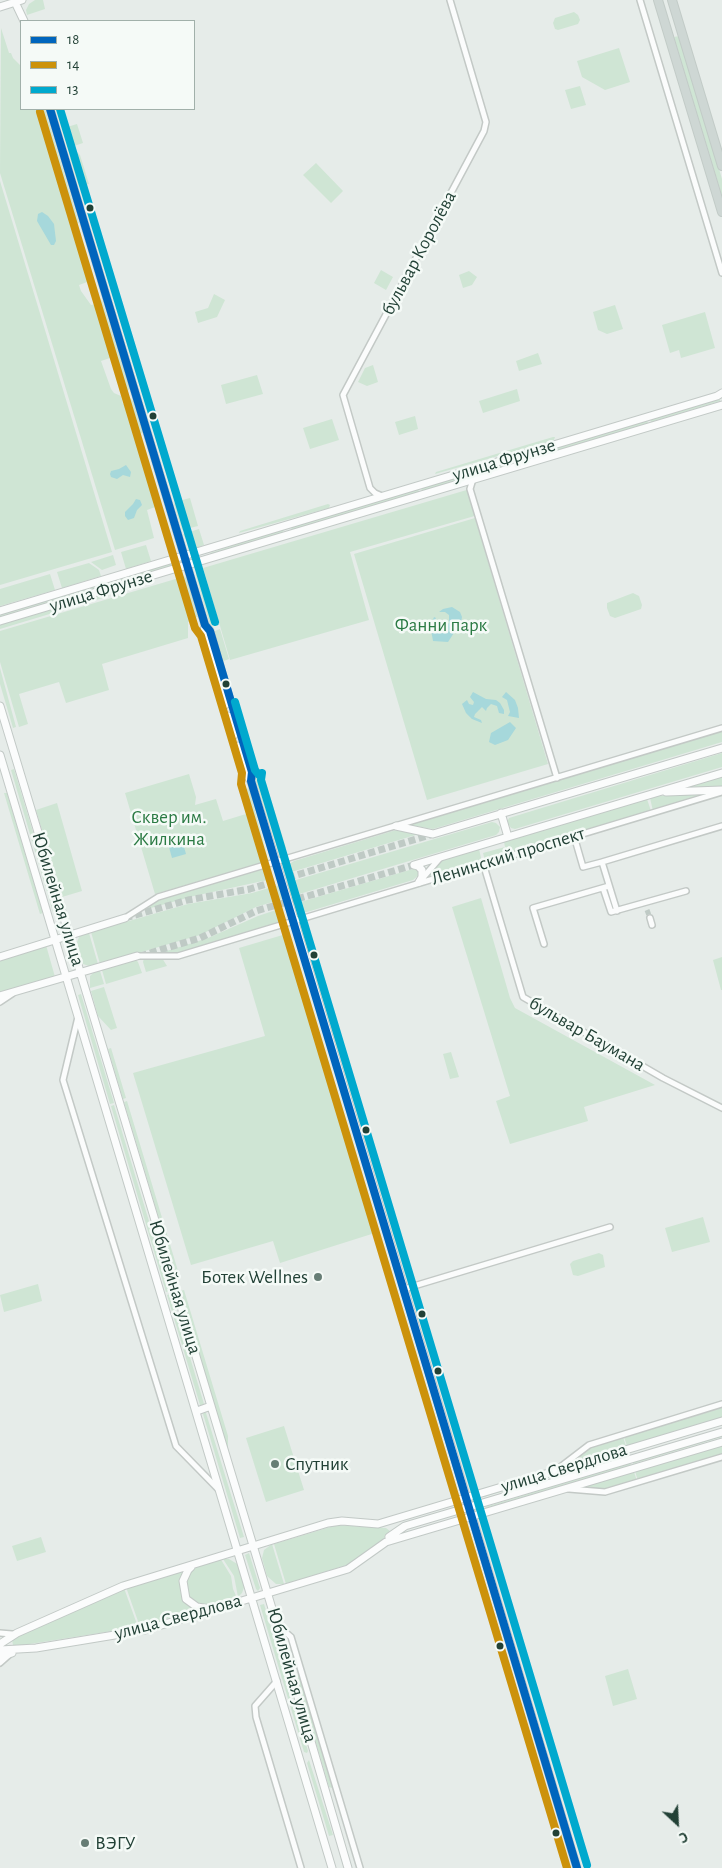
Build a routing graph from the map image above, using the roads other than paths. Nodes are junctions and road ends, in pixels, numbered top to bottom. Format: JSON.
{"nodes":[{"id":1,"x":450,"y":0,"type":"edge"},
{"id":2,"x":640,"y":0,"type":"edge"},
{"id":3,"x":672,"y":0,"type":"edge"},
{"id":4,"x":19,"y":1,"type":"edge"},
{"id":5,"x":658,"y":1,"type":"edge"},
{"id":6,"x":0,"y":7,"type":"edge"},
{"id":7,"x":676,"y":13,"type":"junction"},
{"id":8,"x":662,"y":17,"type":"junction"},
{"id":9,"x":24,"y":20,"type":"edge"},
{"id":10,"x":50,"y":110,"type":"edge"},
{"id":11,"x":722,"y":166,"type":"edge"},
{"id":12,"x":722,"y":212,"type":"edge"},
{"id":13,"x":722,"y":273,"type":"edge"},
{"id":14,"x":720,"y":395,"type":"edge"},
{"id":15,"x":721,"y":405,"type":"edge"},
{"id":16,"x":521,"y":455,"type":"junction"},
{"id":17,"x":500,"y":461,"type":"junction"},
{"id":18,"x":524,"y":464,"type":"junction"},
{"id":19,"x":503,"y":470,"type":"junction"},
{"id":20,"x":473,"y":479,"type":"junction"},
{"id":21,"x":368,"y":482,"type":"junction"},
{"id":22,"x":463,"y":483,"type":"junction"},
{"id":23,"x":470,"y":489,"type":"junction"},
{"id":24,"x":383,"y":497,"type":"junction"},
{"id":25,"x":363,"y":503,"type":"junction"},
{"id":26,"x":286,"y":526,"type":"junction"},
{"id":27,"x":289,"y":535,"type":"junction"},
{"id":28,"x":184,"y":556,"type":"junction"},
{"id":29,"x":187,"y":565,"type":"junction"},
{"id":30,"x":0,"y":612,"type":"edge"},
{"id":31,"x":0,"y":621,"type":"edge"},
{"id":32,"x":228,"y":704,"type":"dead end"},
{"id":33,"x":0,"y":706,"type":"edge"},
{"id":34,"x":231,"y":715,"type":"dead end"},
{"id":35,"x":722,"y":728,"type":"edge"},
{"id":36,"x":237,"y":734,"type":"dead end"},
{"id":37,"x":240,"y":746,"type":"dead end"},
{"id":38,"x":722,"y":748,"type":"edge"},
{"id":39,"x":0,"y":754,"type":"edge"},
{"id":40,"x":722,"y":773,"type":"edge"},
{"id":41,"x":557,"y":778,"type":"junction"},
{"id":42,"x":722,"y":791,"type":"edge"},
{"id":43,"x":656,"y":792,"type":"junction"},
{"id":44,"x":501,"y":814,"type":"junction"},
{"id":45,"x":396,"y":826,"type":"junction"},
{"id":46,"x":722,"y":826,"type":"edge"},
{"id":47,"x":574,"y":836,"type":"junction"},
{"id":48,"x":508,"y":837,"type":"junction"},
{"id":49,"x":442,"y":856,"type":"junction"},
{"id":50,"x":602,"y":862,"type":"junction"},
{"id":51,"x":483,"y":864,"type":"junction"},
{"id":52,"x":277,"y":865,"type":"junction"},
{"id":53,"x":419,"y":882,"type":"junction"},
{"id":54,"x":609,"y":886,"type":"junction"},
{"id":55,"x":603,"y":888,"type":"junction"},
{"id":56,"x":686,"y":891,"type":"dead end"},
{"id":57,"x":645,"y":902,"type":"junction"},
{"id":58,"x":648,"y":910,"type":"tunnel mouth"},
{"id":59,"x":617,"y":911,"type":"junction"},
{"id":60,"x":125,"y":918,"type":"joint"},
{"id":61,"x":293,"y":918,"type":"junction"},
{"id":62,"x":650,"y":918,"type":"tunnel mouth"},
{"id":63,"x":652,"y":925,"type":"dead end"},
{"id":64,"x":69,"y":936,"type":"junction"},
{"id":65,"x":56,"y":940,"type":"junction"},
{"id":66,"x":544,"y":944,"type":"dead end"},
{"id":67,"x":17,"y":951,"type":"junction"},
{"id":68,"x":0,"y":952,"type":"edge"},
{"id":69,"x":137,"y":956,"type":"joint"},
{"id":70,"x":0,"y":957,"type":"edge"},
{"id":71,"x":80,"y":973,"type":"junction"},
{"id":72,"x":67,"y":978,"type":"junction"},
{"id":73,"x":17,"y":992,"type":"junction"},
{"id":74,"x":0,"y":996,"type":"edge"},
{"id":75,"x":0,"y":1002,"type":"edge"},
{"id":76,"x":78,"y":1014,"type":"junction"},
{"id":77,"x":722,"y":1108,"type":"edge"},
{"id":78,"x":610,"y":1227,"type":"dead end"},
{"id":79,"x":404,"y":1289,"type":"junction"},
{"id":80,"x":722,"y":1404,"type":"edge"},
{"id":81,"x":211,"y":1406,"type":"junction"},
{"id":82,"x":197,"y":1411,"type":"junction"},
{"id":83,"x":722,"y":1421,"type":"edge"},
{"id":84,"x":722,"y":1432,"type":"edge"},
{"id":85,"x":722,"y":1442,"type":"edge"},
{"id":86,"x":722,"y":1458,"type":"edge"},
{"id":87,"x":555,"y":1471,"type":"junction"},
{"id":88,"x":566,"y":1488,"type":"junction"},
{"id":89,"x":221,"y":1492,"type":"junction"},
{"id":90,"x":466,"y":1498,"type":"junction"},
{"id":91,"x":469,"y":1507,"type":"junction"},
{"id":92,"x":472,"y":1516,"type":"junction"},
{"id":93,"x":382,"y":1524,"type":"junction"},
{"id":94,"x":405,"y":1526,"type":"junction"},
{"id":95,"x":388,"y":1540,"type":"junction"},
{"id":96,"x":254,"y":1547,"type":"junction"},
{"id":97,"x":239,"y":1552,"type":"junction"},
{"id":98,"x":196,"y":1564,"type":"junction"},
{"id":99,"x":268,"y":1593,"type":"junction"},
{"id":100,"x":252,"y":1598,"type":"junction"},
{"id":101,"x":213,"y":1609,"type":"junction"},
{"id":102,"x":277,"y":1624,"type":"junction"},
{"id":103,"x":0,"y":1633,"type":"edge"},
{"id":104,"x":14,"y":1634,"type":"junction"},
{"id":105,"x":0,"y":1638,"type":"edge"},
{"id":106,"x":0,"y":1644,"type":"edge"},
{"id":107,"x":0,"y":1650,"type":"edge"},
{"id":108,"x":19,"y":1650,"type":"junction"},
{"id":109,"x":10,"y":1654,"type":"junction"},
{"id":110,"x":0,"y":1656,"type":"edge"},
{"id":111,"x":0,"y":1663,"type":"edge"},
{"id":112,"x":277,"y":1681,"type":"junction"},
{"id":113,"x":301,"y":1868,"type":"edge"},
{"id":114,"x":332,"y":1868,"type":"edge"},
{"id":115,"x":348,"y":1868,"type":"edge"},
{"id":116,"x":360,"y":1868,"type":"edge"},
{"id":117,"x":577,"y":1868,"type":"edge"}],
"edges":[{"from":1,"to":21,"type":"street","name":"бульвар Королёва"},
{"from":2,"to":13,"type":"street"},
{"from":3,"to":7,"type":"main road"},
{"from":4,"to":6,"type":"main road"},
{"from":4,"to":9,"type":"main road"},
{"from":5,"to":8,"type":"main road"},
{"from":7,"to":8,"type":"main road"},
{"from":7,"to":11,"type":"main road"},
{"from":8,"to":12,"type":"main road"},
{"from":10,"to":28,"type":"main road"},
{"from":14,"to":16,"type":"main road","name":"улица Фрунзе"},
{"from":15,"to":18,"type":"main road","name":"улица Фрунзе"},
{"from":16,"to":17,"type":"main road","name":"улица Фрунзе"},
{"from":16,"to":18,"type":"main road"},
{"from":17,"to":19,"type":"main road"},
{"from":17,"to":24,"type":"main road","name":"улица Фрунзе"},
{"from":18,"to":19,"type":"main road","name":"улица Фрунзе"},
{"from":19,"to":20,"type":"main road","name":"улица Фрунзе"},
{"from":20,"to":22,"type":"main road","name":"улица Фрунзе"},
{"from":20,"to":23,"type":"street"},
{"from":21,"to":24,"type":"street","name":"бульвар Королёва"},
{"from":21,"to":25,"type":"street"},
{"from":22,"to":23,"type":"street"},
{"from":22,"to":27,"type":"main road","name":"улица Фрунзе"},
{"from":23,"to":41,"type":"street"},
{"from":24,"to":25,"type":"main road","name":"улица Фрунзе"},
{"from":25,"to":26,"type":"main road","name":"улица Фрунзе"},
{"from":26,"to":27,"type":"main road"},
{"from":26,"to":28,"type":"main road","name":"улица Фрунзе"},
{"from":27,"to":29,"type":"main road","name":"улица Фрунзе"},
{"from":28,"to":29,"type":"main road"},
{"from":28,"to":30,"type":"main road","name":"улица Фрунзе"},
{"from":29,"to":31,"type":"main road","name":"улица Фрунзе"},
{"from":29,"to":32,"type":"main road"},
{"from":33,"to":64,"type":"main road","name":"Юбилейная улица"},
{"from":34,"to":36,"type":"main road"},
{"from":35,"to":41,"type":"street"},
{"from":37,"to":52,"type":"main road"},
{"from":38,"to":44,"type":"main road"},
{"from":39,"to":65,"type":"main road","name":"Юбилейная улица"},
{"from":40,"to":43,"type":"main road","name":"Ленинский проспект"},
{"from":41,"to":45,"type":"street"},
{"from":42,"to":43,"type":"main road"},
{"from":42,"to":47,"type":"street","name":"Ленинский проспект"},
{"from":43,"to":48,"type":"main road","name":"Ленинский проспект"},
{"from":44,"to":45,"type":"main road"},
{"from":44,"to":48,"type":"main road"},
{"from":45,"to":52,"type":"street"},
{"from":46,"to":50,"type":"street"},
{"from":47,"to":50,"type":"street"},
{"from":47,"to":51,"type":"street","name":"Ленинский проспект"},
{"from":48,"to":49,"type":"main road","name":"Ленинский проспект"},
{"from":49,"to":53,"type":"street"},
{"from":49,"to":53,"type":"main road","name":"Ленинский проспект"},
{"from":50,"to":54,"type":"street"},
{"from":51,"to":53,"type":"street","name":"Ленинский проспект"},
{"from":51,"to":77,"type":"street","name":"бульвар Баумана"},
{"from":52,"to":60,"type":"street"},
{"from":52,"to":61,"type":"main road","bridge":true},
{"from":53,"to":61,"type":"street","name":"Ленинский проспект"},
{"from":54,"to":55,"type":"street"},
{"from":54,"to":59,"type":"street"},
{"from":55,"to":59,"type":"street"},
{"from":55,"to":66,"type":"street"},
{"from":56,"to":57,"type":"street"},
{"from":57,"to":58,"type":"street"},
{"from":57,"to":59,"type":"street"},
{"from":60,"to":64,"type":"main road"},
{"from":61,"to":69,"type":"street","name":"Ленинский проспект"},
{"from":61,"to":79,"type":"main road"},
{"from":62,"to":63,"type":"street"},
{"from":64,"to":65,"type":"main road"},
{"from":64,"to":71,"type":"main road","name":"Юбилейная улица"},
{"from":65,"to":67,"type":"main road"},
{"from":65,"to":72,"type":"main road","name":"Юбилейная улица"},
{"from":67,"to":68,"type":"street"},
{"from":67,"to":70,"type":"main road"},
{"from":69,"to":71,"type":"main road"},
{"from":71,"to":72,"type":"main road"},
{"from":71,"to":81,"type":"main road","name":"Юбилейная улица"},
{"from":72,"to":73,"type":"main road"},
{"from":72,"to":76,"type":"main road","name":"Юбилейная улица"},
{"from":73,"to":74,"type":"main road"},
{"from":73,"to":75,"type":"street"},
{"from":76,"to":82,"type":"main road","name":"Юбилейная улица"},
{"from":76,"to":89,"type":"street"},
{"from":78,"to":79,"type":"street"},
{"from":79,"to":90,"type":"main road"},
{"from":80,"to":87,"type":"street"},
{"from":81,"to":82,"type":"main road"},
{"from":81,"to":96,"type":"main road","name":"Юбилейная улица"},
{"from":82,"to":89,"type":"main road","name":"Юбилейная улица"},
{"from":83,"to":87,"type":"main road","name":"улица Свердлова"},
{"from":84,"to":91,"type":"main road","name":"улица Свердлова"},
{"from":85,"to":88,"type":"main road","name":"улица Свердлова"},
{"from":86,"to":88,"type":"street"},
{"from":87,"to":90,"type":"main road","name":"улица Свердлова"},
{"from":88,"to":92,"type":"main road","name":"улица Свердлова"},
{"from":89,"to":97,"type":"main road","name":"Юбилейная улица"},
{"from":90,"to":91,"type":"main road"},
{"from":90,"to":93,"type":"main road","name":"улица Свердлова"},
{"from":91,"to":92,"type":"main road"},
{"from":91,"to":94,"type":"main road","name":"улица Свердлова"},
{"from":92,"to":95,"type":"main road","name":"улица Свердлова"},
{"from":92,"to":117,"type":"main road"},
{"from":93,"to":94,"type":"main road","name":"улица Свердлова"},
{"from":93,"to":95,"type":"main road"},
{"from":93,"to":96,"type":"main road","name":"улица Свердлова"},
{"from":94,"to":95,"type":"main road","name":"улица Свердлова"},
{"from":95,"to":99,"type":"main road","name":"улица Свердлова"},
{"from":96,"to":97,"type":"main road","name":"улица Свердлова"},
{"from":96,"to":99,"type":"main road","name":"Юбилейная улица"},
{"from":97,"to":98,"type":"main road","name":"улица Свердлова"},
{"from":97,"to":100,"type":"main road","name":"Юбилейная улица"},
{"from":98,"to":101,"type":"main road"},
{"from":98,"to":104,"type":"main road","name":"улица Свердлова"},
{"from":99,"to":100,"type":"main road","name":"улица Свердлова"},
{"from":99,"to":102,"type":"main road","name":"Юбилейная улица"},
{"from":100,"to":101,"type":"main road","name":"улица Свердлова"},
{"from":100,"to":112,"type":"main road","name":"Юбилейная улица"},
{"from":101,"to":108,"type":"main road","name":"улица Свердлова"},
{"from":102,"to":115,"type":"main road","name":"Юбилейная улица"},
{"from":102,"to":116,"type":"street"},
{"from":103,"to":104,"type":"street"},
{"from":104,"to":105,"type":"main road","name":"улица Свердлова"},
{"from":104,"to":106,"type":"main road","name":"улица Свердлова"},
{"from":104,"to":108,"type":"main road"},
{"from":107,"to":108,"type":"main road","name":"улица Свердлова"},
{"from":108,"to":109,"type":"main road","name":"улица Свердлова"},
{"from":109,"to":110,"type":"main road","name":"улица Свердлова"},
{"from":109,"to":111,"type":"street"},
{"from":112,"to":113,"type":"street"},
{"from":112,"to":114,"type":"main road","name":"Юбилейная улица"}]}
